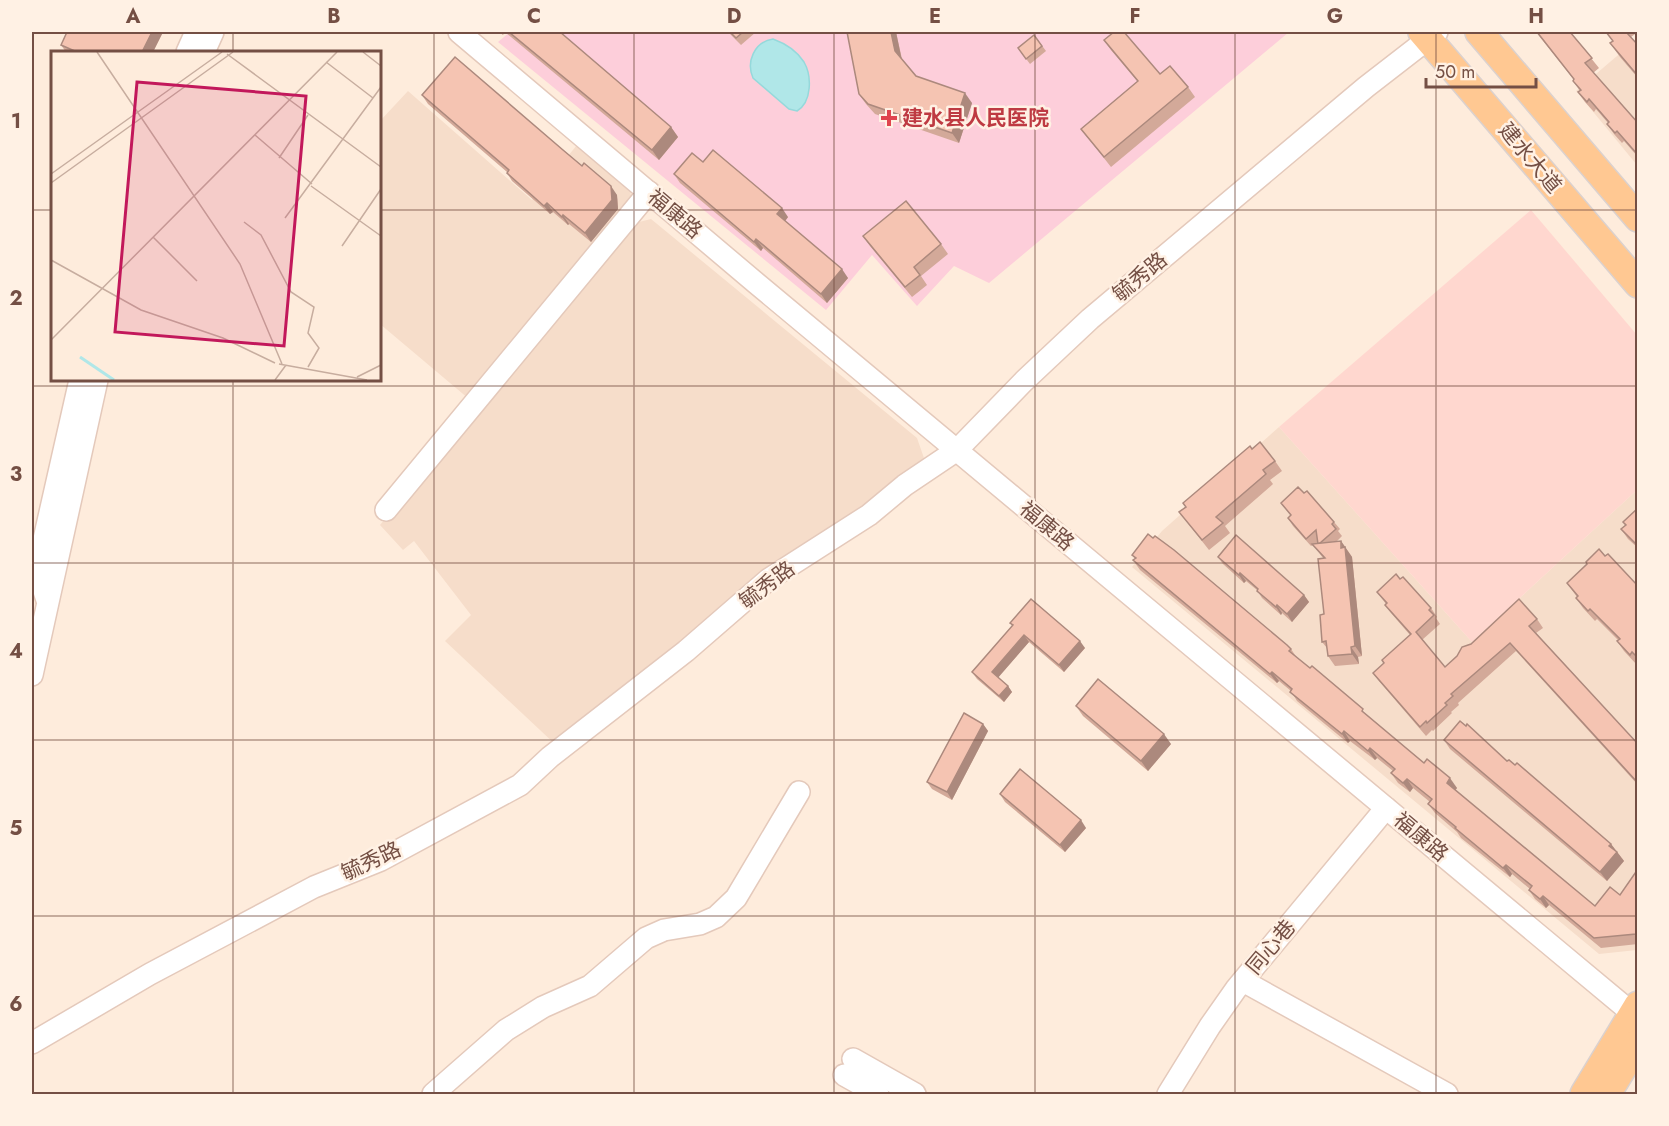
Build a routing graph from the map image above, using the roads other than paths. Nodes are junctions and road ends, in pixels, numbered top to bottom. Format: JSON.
{"nodes":[{"id":1,"x":196,"y":32,"type":"edge"},
{"id":2,"x":213,"y":32,"type":"edge"},
{"id":3,"x":459,"y":32,"type":"edge"},
{"id":4,"x":1479,"y":32,"type":"edge"},
{"id":5,"x":1429,"y":34,"type":"edge"},
{"id":6,"x":187,"y":51,"type":"edge"},
{"id":7,"x":204,"y":51,"type":"edge"},
{"id":8,"x":649,"y":192,"type":"junction"},
{"id":9,"x":1638,"y":218,"type":"edge"},
{"id":10,"x":1638,"y":284,"type":"edge"},
{"id":11,"x":80,"y":381,"type":"edge"},
{"id":12,"x":97,"y":381,"type":"edge"},
{"id":13,"x":957,"y":450,"type":"junction"},
{"id":14,"x":386,"y":510,"type":"dead end"},
{"id":15,"x":47,"y":601,"type":"junction"},
{"id":16,"x":32,"y":675,"type":"edge"},
{"id":17,"x":799,"y":792,"type":"dead end"},
{"id":18,"x":1386,"y":808,"type":"junction"},
{"id":19,"x":1243,"y":981,"type":"junction"},
{"id":20,"x":1636,"y":1012,"type":"edge"},
{"id":21,"x":32,"y":1043,"type":"edge"},
{"id":22,"x":1638,"y":1043,"type":"edge"},
{"id":23,"x":433,"y":1095,"type":"edge"},
{"id":24,"x":878,"y":1095,"type":"edge"},
{"id":25,"x":915,"y":1095,"type":"edge"},
{"id":26,"x":1168,"y":1095,"type":"edge"},
{"id":27,"x":1447,"y":1095,"type":"edge"},
{"id":28,"x":1584,"y":1095,"type":"edge"},
{"id":29,"x":1607,"y":1095,"type":"edge"}],
"edges":[{"from":1,"to":6,"type":"street"},
{"from":2,"to":7,"type":"street"},
{"from":3,"to":8,"type":"street","name":"福康路"},
{"from":4,"to":9,"type":"main road","name":"建水大道"},
{"from":5,"to":10,"type":"main road","name":"建水大道"},
{"from":5,"to":13,"type":"street","name":"毓秀路"},
{"from":8,"to":13,"type":"street","name":"福康路"},
{"from":8,"to":14,"type":"street"},
{"from":11,"to":15,"type":"street"},
{"from":12,"to":15,"type":"street"},
{"from":13,"to":18,"type":"street","name":"福康路"},
{"from":13,"to":21,"type":"street","name":"毓秀路"},
{"from":15,"to":16,"type":"street"},
{"from":17,"to":23,"type":"street"},
{"from":18,"to":19,"type":"street","name":"同心巷"},
{"from":18,"to":20,"type":"street","name":"福康路"},
{"from":19,"to":26,"type":"street","name":"同心巷"},
{"from":19,"to":27,"type":"street"},
{"from":20,"to":28,"type":"main road"},
{"from":22,"to":29,"type":"main road"},
{"from":24,"to":25,"type":"street"}]}
